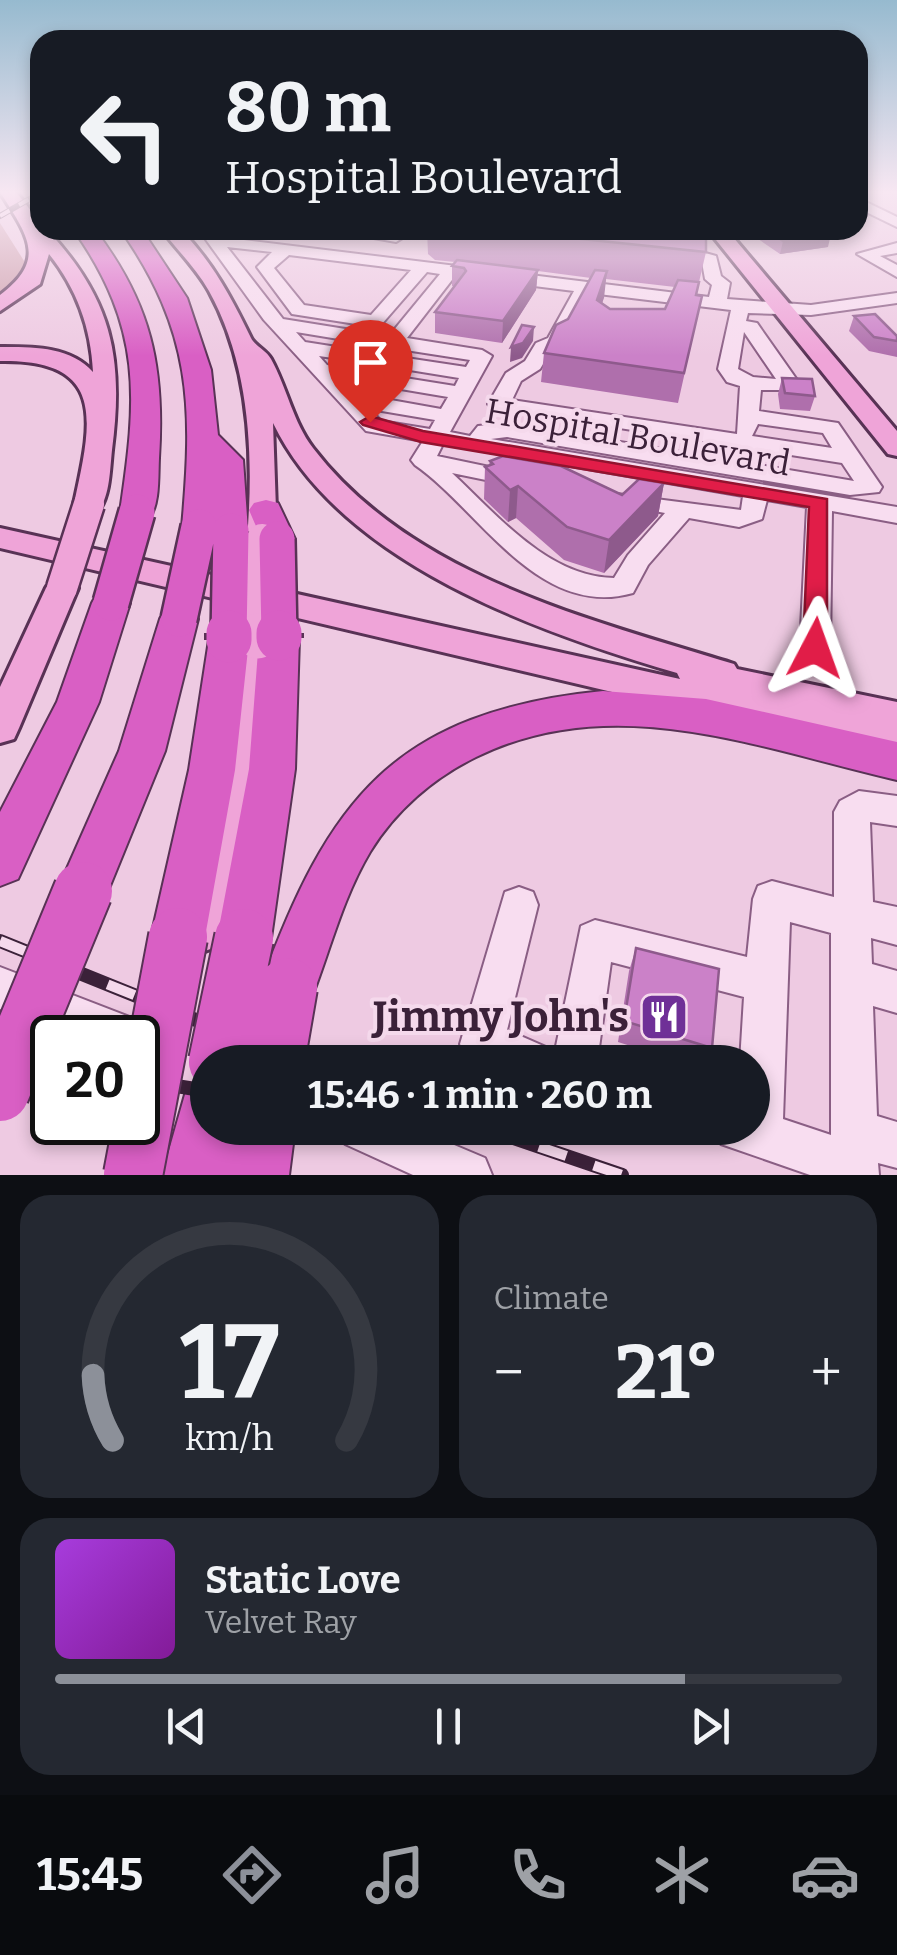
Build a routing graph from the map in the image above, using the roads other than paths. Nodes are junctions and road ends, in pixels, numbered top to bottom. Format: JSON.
{"nodes":[{"id":1,"x":39,"y":247,"type":"edge"},
{"id":2,"x":52,"y":247,"type":"edge"},
{"id":3,"x":97,"y":247,"type":"edge"},
{"id":4,"x":142,"y":247,"type":"edge"},
{"id":5,"x":187,"y":247,"type":"edge"},
{"id":6,"x":221,"y":247,"type":"edge"},
{"id":7,"x":288,"y":247,"type":"joint"},
{"id":8,"x":387,"y":247,"type":"edge"},
{"id":9,"x":684,"y":247,"type":"edge"},
{"id":10,"x":731,"y":247,"type":"edge"},
{"id":11,"x":894,"y":250,"type":"edge"},
{"id":12,"x":375,"y":258,"type":"junction"},
{"id":13,"x":710,"y":259,"type":"junction"},
{"id":14,"x":741,"y":259,"type":"junction"},
{"id":15,"x":424,"y":265,"type":"junction"},
{"id":16,"x":452,"y":268,"type":"junction"},
{"id":17,"x":897,"y":272,"type":"edge"},
{"id":18,"x":584,"y":286,"type":"junction"},
{"id":19,"x":897,"y":286,"type":"edge"},
{"id":20,"x":619,"y":290,"type":"junction"},
{"id":21,"x":897,"y":298,"type":"edge"},
{"id":22,"x":717,"y":303,"type":"junction"},
{"id":23,"x":0,"y":305,"type":"edge"},
{"id":24,"x":783,"y":309,"type":"junction"},
{"id":25,"x":612,"y":312,"type":"edge"},
{"id":26,"x":738,"y":316,"type":"junction"},
{"id":27,"x":278,"y":324,"type":"junction"},
{"id":28,"x":394,"y":342,"type":"junction"},
{"id":29,"x":300,"y":347,"type":"junction"},
{"id":30,"x":246,"y":348,"type":"junction"},
{"id":31,"x":0,"y":354,"type":"edge"},
{"id":32,"x":380,"y":360,"type":"junction"},
{"id":33,"x":321,"y":370,"type":"junction"},
{"id":34,"x":366,"y":378,"type":"junction"},
{"id":35,"x":751,"y":383,"type":"junction"},
{"id":36,"x":466,"y":384,"type":"junction"},
{"id":37,"x":349,"y":399,"type":"junction"},
{"id":38,"x":446,"y":416,"type":"junction"},
{"id":39,"x":750,"y":416,"type":"junction"},
{"id":40,"x":102,"y":426,"type":"junction"},
{"id":41,"x":741,"y":442,"type":"junction"},
{"id":42,"x":897,"y":448,"type":"edge"},
{"id":43,"x":430,"y":450,"type":"junction"},
{"id":44,"x":852,"y":458,"type":"junction"},
{"id":45,"x":722,"y":476,"type":"junction"},
{"id":46,"x":546,"y":484,"type":"edge"},
{"id":47,"x":756,"y":492,"type":"junction"},
{"id":48,"x":604,"y":495,"type":"edge"},
{"id":49,"x":820,"y":503,"type":"junction"},
{"id":50,"x":683,"y":509,"type":"junction"},
{"id":51,"x":897,"y":515,"type":"edge"},
{"id":52,"x":0,"y":519,"type":"edge"},
{"id":53,"x":247,"y":529,"type":"junction"},
{"id":54,"x":0,"y":538,"type":"edge"},
{"id":55,"x":255,"y":639,"type":"junction"},
{"id":56,"x":815,"y":648,"type":"dead end"},
{"id":57,"x":813,"y":698,"type":"junction"},
{"id":58,"x":897,"y":717,"type":"edge"},
{"id":59,"x":0,"y":728,"type":"edge"},
{"id":60,"x":897,"y":743,"type":"edge"},
{"id":61,"x":897,"y":761,"type":"edge"},
{"id":62,"x":897,"y":811,"type":"edge"},
{"id":63,"x":2,"y":858,"type":"edge"},
{"id":64,"x":519,"y":905,"type":"dead end"},
{"id":65,"x":854,"y":921,"type":"junction"},
{"id":66,"x":897,"y":926,"type":"edge"},
{"id":67,"x":208,"y":938,"type":"junction"},
{"id":68,"x":851,"y":979,"type":"junction"},
{"id":69,"x":765,"y":982,"type":"junction"},
{"id":70,"x":0,"y":988,"type":"edge"},
{"id":71,"x":897,"y":992,"type":"edge"},
{"id":72,"x":70,"y":1015,"type":"edge"},
{"id":73,"x":217,"y":1045,"type":"edge"},
{"id":74,"x":278,"y":1045,"type":"edge"},
{"id":75,"x":485,"y":1045,"type":"edge"},
{"id":76,"x":578,"y":1045,"type":"edge"},
{"id":77,"x":758,"y":1045,"type":"edge"},
{"id":78,"x":160,"y":1048,"type":"edge"},
{"id":79,"x":190,"y":1060,"type":"edge"},
{"id":80,"x":0,"y":1092,"type":"edge"},
{"id":81,"x":770,"y":1136,"type":"edge"},
{"id":82,"x":201,"y":1145,"type":"edge"},
{"id":83,"x":261,"y":1145,"type":"edge"},
{"id":84,"x":400,"y":1145,"type":"edge"},
{"id":85,"x":865,"y":1155,"type":"edge"},
{"id":86,"x":133,"y":1175,"type":"edge"},
{"id":87,"x":195,"y":1175,"type":"edge"},
{"id":88,"x":256,"y":1175,"type":"edge"},
{"id":89,"x":468,"y":1175,"type":"edge"}],
"edges":[{"from":1,"to":23,"type":"main road"},
{"from":2,"to":40,"type":"main road"},
{"from":3,"to":63,"type":"highway","bridge":true},
{"from":4,"to":53,"type":"highway"},
{"from":5,"to":30,"type":"main road"},
{"from":6,"to":27,"type":"street"},
{"from":7,"to":12,"type":"street"},
{"from":7,"to":15,"type":"street"},
{"from":8,"to":12,"type":"street"},
{"from":9,"to":13,"type":"street"},
{"from":10,"to":14,"type":"main road"},
{"from":11,"to":17,"type":"street"},
{"from":12,"to":15,"type":"street"},
{"from":13,"to":14,"type":"street"},
{"from":13,"to":22,"type":"street"},
{"from":14,"to":24,"type":"main road"},
{"from":15,"to":16,"type":"street"},
{"from":16,"to":18,"type":"street"},
{"from":16,"to":28,"type":"street"},
{"from":18,"to":20,"type":"street"},
{"from":18,"to":41,"type":"street"},
{"from":19,"to":24,"type":"street"},
{"from":20,"to":22,"type":"street"},
{"from":20,"to":25,"type":"street"},
{"from":21,"to":24,"type":"street"},
{"from":22,"to":26,"type":"street"},
{"from":24,"to":26,"type":"street"},
{"from":24,"to":42,"type":"main road"},
{"from":26,"to":35,"type":"street"},
{"from":26,"to":35,"type":"street"},
{"from":27,"to":28,"type":"street"},
{"from":27,"to":29,"type":"street"},
{"from":28,"to":32,"type":"street"},
{"from":28,"to":36,"type":"street"},
{"from":29,"to":32,"type":"street"},
{"from":29,"to":33,"type":"street"},
{"from":30,"to":53,"type":"main road"},
{"from":30,"to":57,"type":"main road"},
{"from":31,"to":40,"type":"main road"},
{"from":32,"to":34,"type":"street"},
{"from":32,"to":36,"type":"street"},
{"from":33,"to":34,"type":"street"},
{"from":33,"to":37,"type":"street"},
{"from":34,"to":36,"type":"street"},
{"from":34,"to":37,"type":"street"},
{"from":35,"to":39,"type":"street"},
{"from":36,"to":38,"type":"street"},
{"from":37,"to":38,"type":"street"},
{"from":37,"to":43,"type":"street","name":"Hospital Boulevard"},
{"from":38,"to":43,"type":"street"},
{"from":39,"to":41,"type":"street"},
{"from":39,"to":44,"type":"street"},
{"from":40,"to":59,"type":"main road","bridge":true},
{"from":41,"to":44,"type":"street"},
{"from":41,"to":45,"type":"street"},
{"from":43,"to":45,"type":"street","name":"Hospital Boulevard"},
{"from":43,"to":46,"type":"street"},
{"from":43,"to":50,"type":"street"},
{"from":44,"to":45,"type":"street"},
{"from":45,"to":47,"type":"street","name":"Hospital Boulevard"},
{"from":47,"to":49,"type":"street","name":"Hospital Boulevard"},
{"from":47,"to":50,"type":"street"},
{"from":48,"to":50,"type":"street"},
{"from":49,"to":51,"type":"street","name":"Hospital Boulevard"},
{"from":49,"to":56,"type":"street"},
{"from":52,"to":57,"type":"main road"},
{"from":53,"to":55,"type":"highway","bridge":true},
{"from":53,"to":55,"type":"highway","bridge":true},
{"from":53,"to":80,"type":"highway","bridge":true},
{"from":54,"to":60,"type":"main road"},
{"from":55,"to":67,"type":"highway"},
{"from":55,"to":67,"type":"highway"},
{"from":57,"to":58,"type":"main road"},
{"from":61,"to":74,"type":"highway","bridge":true},
{"from":62,"to":65,"type":"street"},
{"from":64,"to":75,"type":"street"},
{"from":65,"to":66,"type":"street"},
{"from":65,"to":68,"type":"street"},
{"from":65,"to":69,"type":"street"},
{"from":67,"to":73,"type":"highway","bridge":true},
{"from":67,"to":86,"type":"highway","bridge":true},
{"from":68,"to":71,"type":"street"},
{"from":68,"to":85,"type":"street"},
{"from":69,"to":76,"type":"street"},
{"from":69,"to":77,"type":"street"},
{"from":70,"to":72,"type":"street"},
{"from":78,"to":79,"type":"street"},
{"from":81,"to":85,"type":"street"},
{"from":82,"to":87,"type":"highway"},
{"from":83,"to":88,"type":"highway"},
{"from":84,"to":89,"type":"street"}]}
